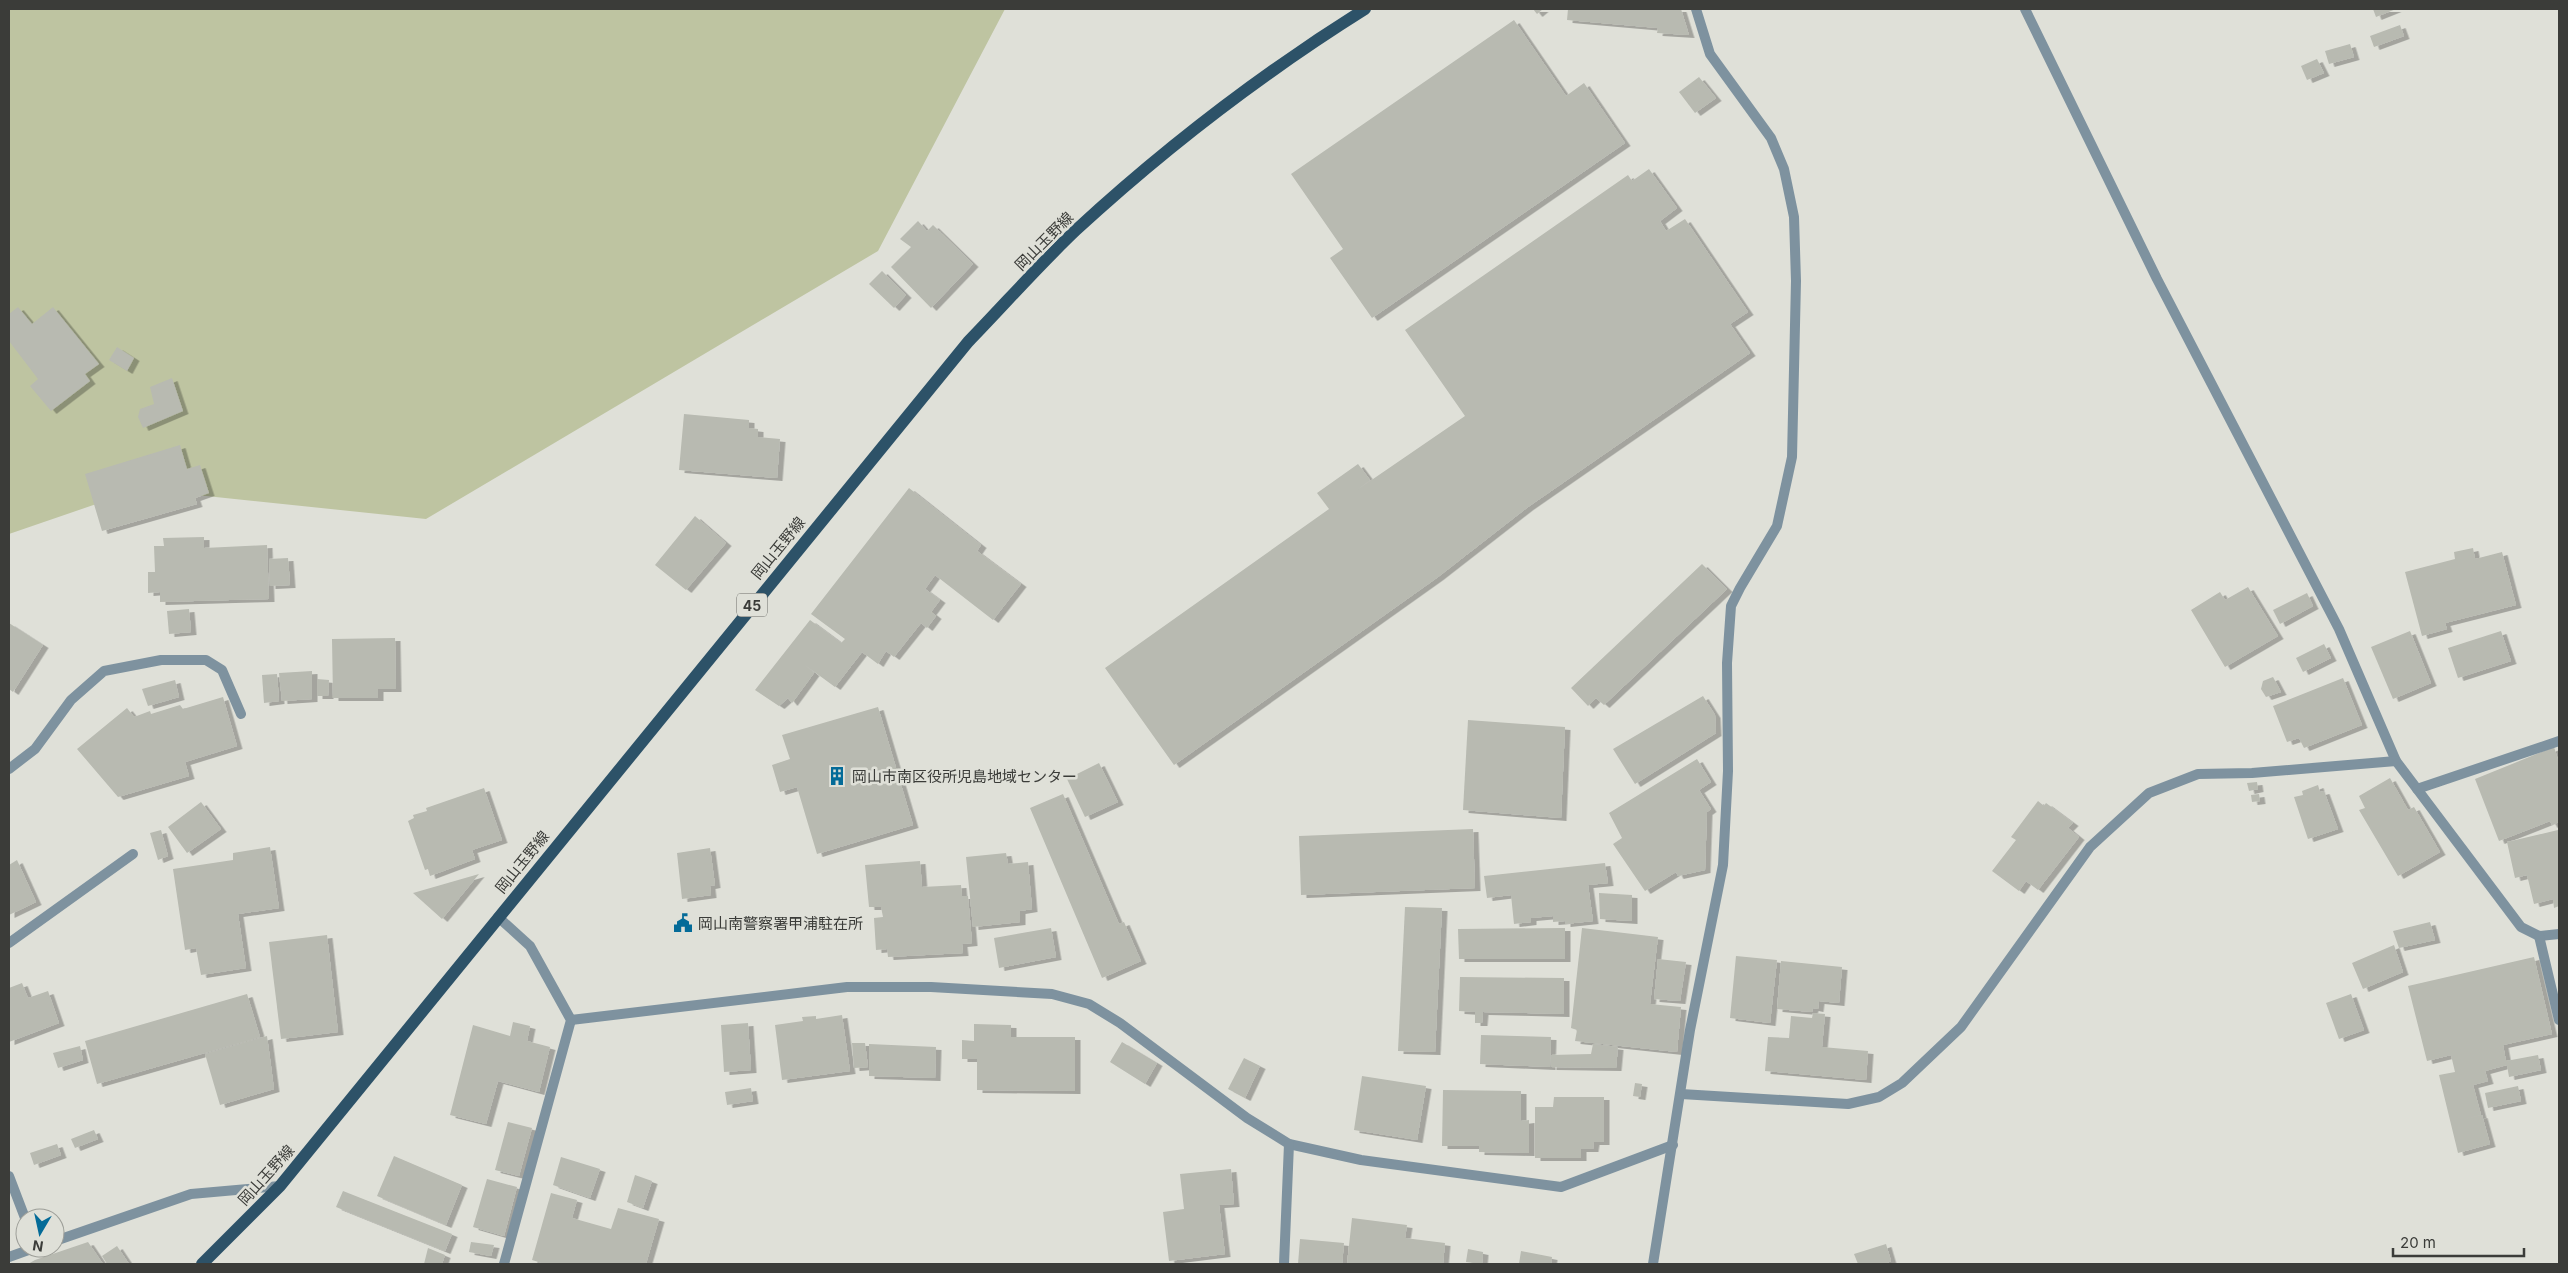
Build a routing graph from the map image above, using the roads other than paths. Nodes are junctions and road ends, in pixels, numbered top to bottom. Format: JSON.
{"nodes":[{"id":1,"x":1365,"y":9,"type":"edge"},
{"id":2,"x":1696,"y":9,"type":"edge"},
{"id":3,"x":2025,"y":9,"type":"edge"},
{"id":4,"x":241,"y":714,"type":"dead end"},
{"id":5,"x":2559,"y":741,"type":"edge"},
{"id":6,"x":2396,"y":761,"type":"junction"},
{"id":7,"x":9,"y":769,"type":"edge"},
{"id":8,"x":2417,"y":789,"type":"junction"},
{"id":9,"x":133,"y":854,"type":"dead end"},
{"id":10,"x":498,"y":917,"type":"junction"},
{"id":11,"x":2559,"y":934,"type":"edge"},
{"id":12,"x":2539,"y":936,"type":"junction"},
{"id":13,"x":9,"y":943,"type":"edge"},
{"id":14,"x":571,"y":1020,"type":"junction"},
{"id":15,"x":2559,"y":1020,"type":"edge"},
{"id":16,"x":1681,"y":1094,"type":"junction"},
{"id":17,"x":1289,"y":1144,"type":"junction"},
{"id":18,"x":1674,"y":1146,"type":"junction"},
{"id":19,"x":9,"y":1176,"type":"edge"},
{"id":20,"x":280,"y":1186,"type":"junction"},
{"id":21,"x":21,"y":1208,"type":"edge"},
{"id":22,"x":65,"y":1238,"type":"edge"},
{"id":23,"x":202,"y":1264,"type":"edge"},
{"id":24,"x":504,"y":1264,"type":"edge"},
{"id":25,"x":1284,"y":1264,"type":"edge"},
{"id":26,"x":1653,"y":1264,"type":"edge"}],
"edges":[{"from":1,"to":10,"type":"main road","name":"岡山玉野線","number":"45"},
{"from":2,"to":16,"type":"street"},
{"from":3,"to":6,"type":"street"},
{"from":4,"to":7,"type":"street"},
{"from":5,"to":8,"type":"street"},
{"from":6,"to":8,"type":"street"},
{"from":6,"to":16,"type":"street"},
{"from":8,"to":12,"type":"street"},
{"from":9,"to":13,"type":"street"},
{"from":10,"to":14,"type":"street"},
{"from":10,"to":20,"type":"main road","name":"岡山玉野線","number":"45"},
{"from":11,"to":12,"type":"street"},
{"from":12,"to":15,"type":"street"},
{"from":14,"to":17,"type":"street"},
{"from":14,"to":24,"type":"street"},
{"from":16,"to":18,"type":"street"},
{"from":17,"to":18,"type":"street"},
{"from":17,"to":25,"type":"street"},
{"from":18,"to":26,"type":"street"},
{"from":19,"to":21,"type":"street"},
{"from":20,"to":22,"type":"street"},
{"from":20,"to":23,"type":"main road","name":"岡山玉野線","number":"45"}]}
